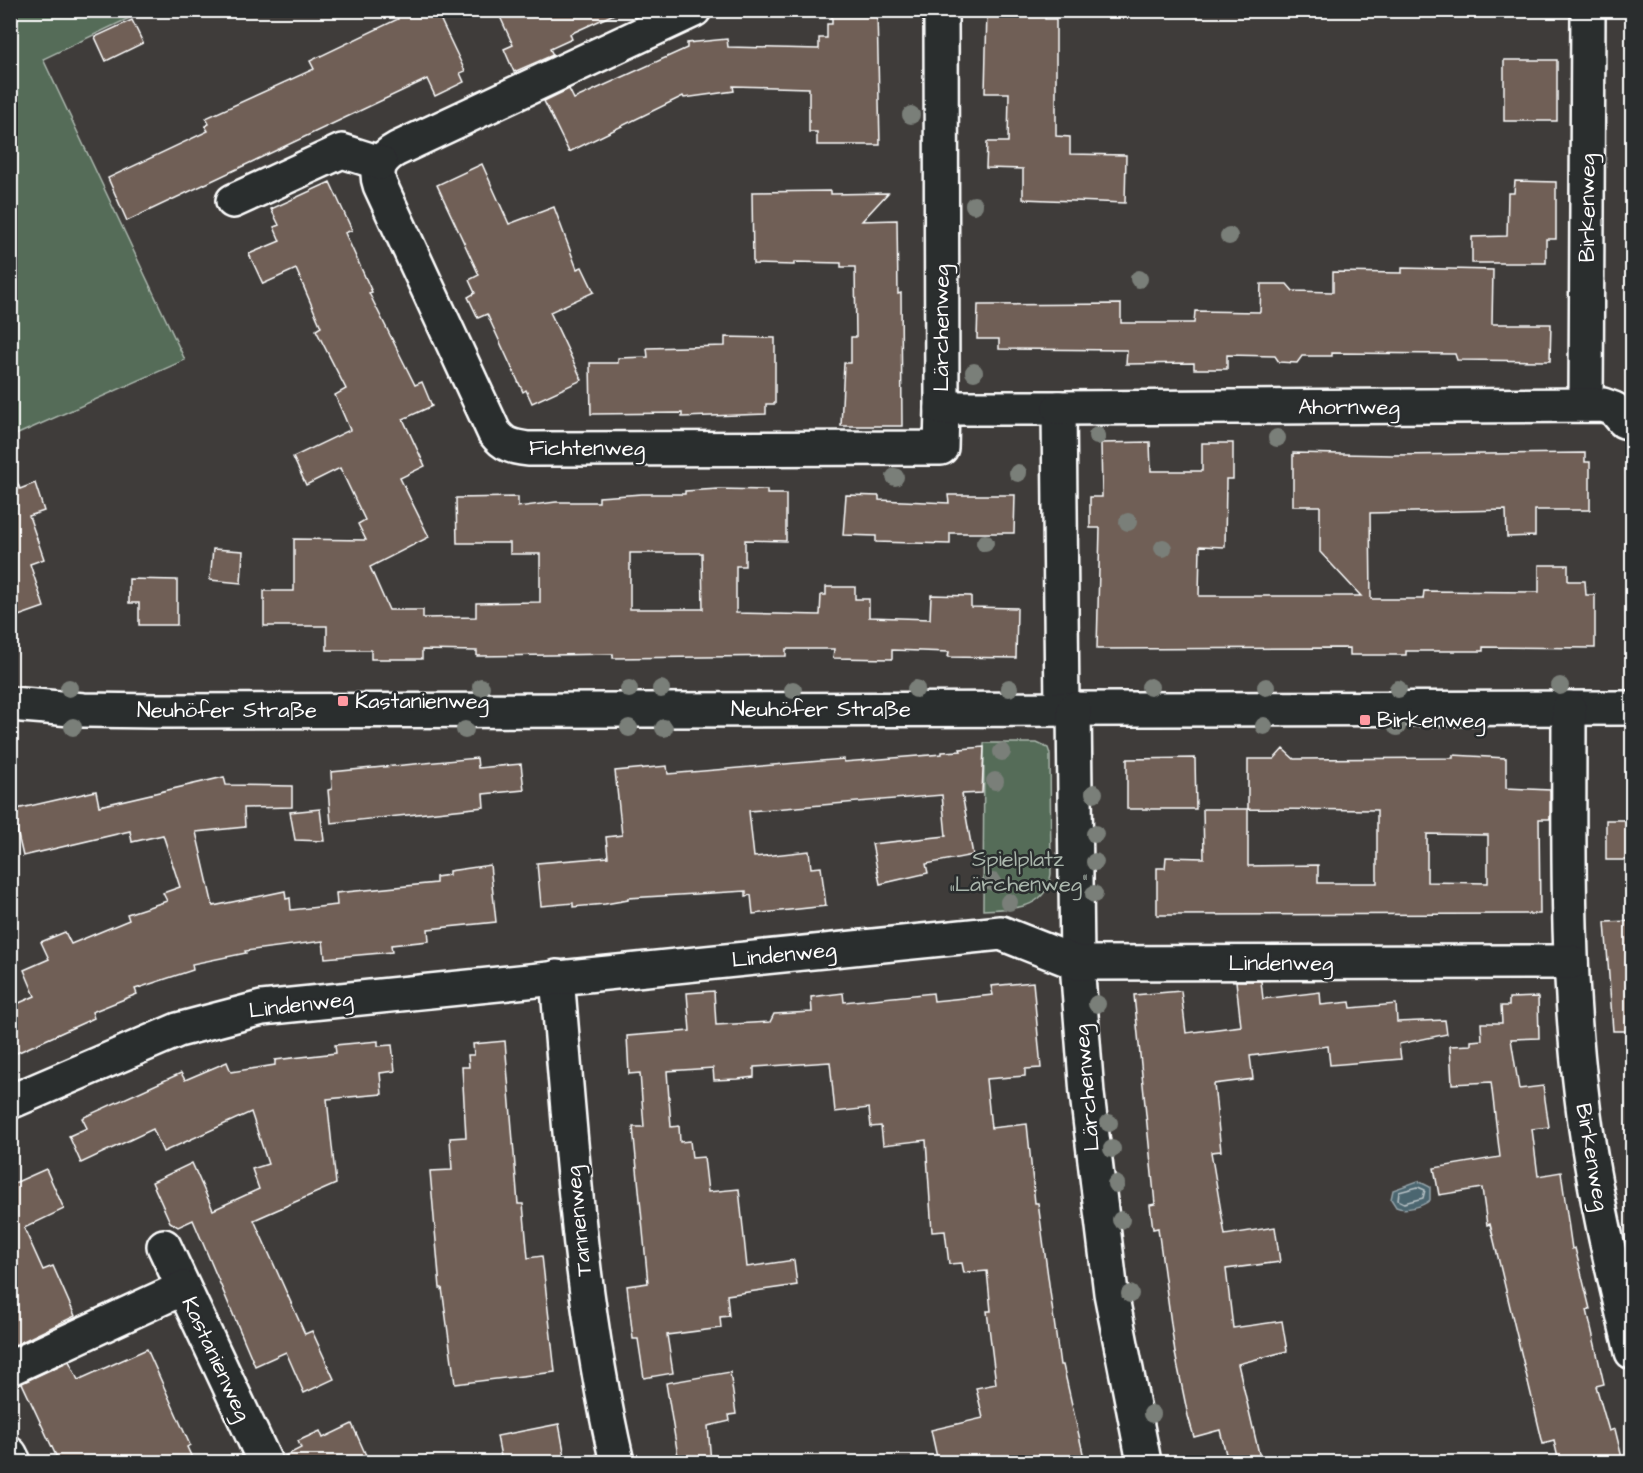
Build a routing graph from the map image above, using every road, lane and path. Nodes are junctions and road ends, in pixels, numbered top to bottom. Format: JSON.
{"nodes":[{"id":1,"x":694,"y":10,"type":"edge"},
{"id":2,"x":941,"y":10,"type":"edge"},
{"id":3,"x":1588,"y":10,"type":"edge"},
{"id":4,"x":380,"y":163,"type":"junction"},
{"id":5,"x":233,"y":201,"type":"dead end"},
{"id":6,"x":1586,"y":405,"type":"junction"},
{"id":7,"x":942,"y":408,"type":"junction"},
{"id":8,"x":1059,"y":408,"type":"junction"},
{"id":9,"x":1632,"y":423,"type":"edge"},
{"id":10,"x":10,"y":704,"type":"edge"},
{"id":11,"x":1569,"y":708,"type":"junction"},
{"id":12,"x":1632,"y":708,"type":"edge"},
{"id":13,"x":1068,"y":709,"type":"junction"},
{"id":14,"x":1571,"y":962,"type":"junction"},
{"id":15,"x":1077,"y":963,"type":"junction"},
{"id":16,"x":557,"y":977,"type":"junction"},
{"id":17,"x":10,"y":1102,"type":"edge"},
{"id":18,"x":164,"y":1246,"type":"dead end"},
{"id":19,"x":183,"y":1288,"type":"junction"},
{"id":20,"x":1632,"y":1352,"type":"edge"},
{"id":21,"x":10,"y":1368,"type":"edge"},
{"id":22,"x":10,"y":1454,"type":"edge"},
{"id":23,"x":14,"y":1462,"type":"edge"},
{"id":24,"x":265,"y":1462,"type":"edge"},
{"id":25,"x":617,"y":1462,"type":"edge"},
{"id":26,"x":1144,"y":1462,"type":"edge"}],
"edges":[{"from":1,"to":4,"type":"street"},
{"from":2,"to":7,"type":"street","name":"Lärchenweg"},
{"from":3,"to":6,"type":"street","name":"Birkenweg"},
{"from":4,"to":5,"type":"street"},
{"from":4,"to":7,"type":"street","name":"Fichtenweg"},
{"from":6,"to":8,"type":"street","name":"Ahornweg"},
{"from":6,"to":9,"type":"street","name":"Ahornweg"},
{"from":7,"to":8,"type":"street","name":"Lärchenweg"},
{"from":8,"to":13,"type":"street","name":"Lärchenweg"},
{"from":10,"to":13,"type":"street","name":"Neuhöfer Straße"},
{"from":11,"to":12,"type":"street","name":"Neuhöfer Straße"},
{"from":11,"to":13,"type":"street","name":"Neuhöfer Straße"},
{"from":11,"to":14,"type":"street","name":"Birkenweg"},
{"from":13,"to":15,"type":"street","name":"Lärchenweg"},
{"from":14,"to":15,"type":"street","name":"Lindenweg"},
{"from":14,"to":20,"type":"street","name":"Birkenweg"},
{"from":15,"to":16,"type":"street","name":"Lindenweg"},
{"from":15,"to":26,"type":"street","name":"Lärchenweg"},
{"from":16,"to":17,"type":"street","name":"Lindenweg"},
{"from":16,"to":25,"type":"street","name":"Tannenweg"},
{"from":18,"to":19,"type":"street","name":"Kastanienweg"},
{"from":19,"to":21,"type":"street","name":"Kastanienweg"},
{"from":19,"to":24,"type":"street","name":"Kastanienweg"},
{"from":22,"to":23,"type":"street"}]}
